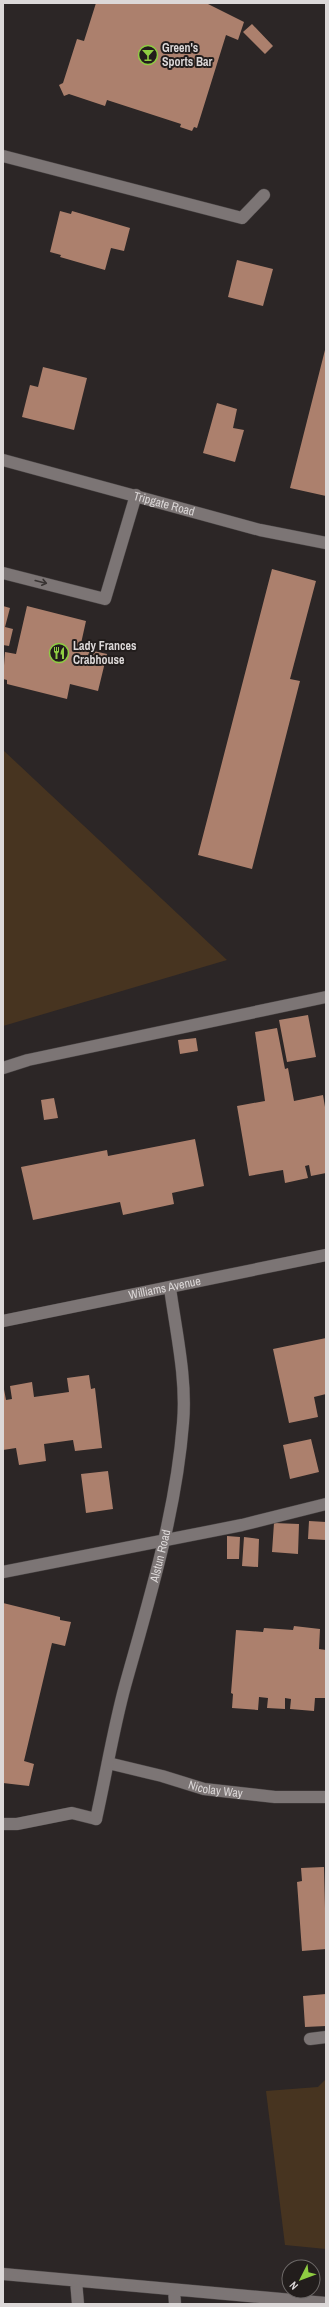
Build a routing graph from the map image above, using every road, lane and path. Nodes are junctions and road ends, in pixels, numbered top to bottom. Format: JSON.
{"nodes":[{"id":1,"x":3,"y":156,"type":"edge"},
{"id":2,"x":264,"y":195,"type":"dead end"},
{"id":3,"x":3,"y":460,"type":"edge"},
{"id":4,"x":136,"y":495,"type":"junction"},
{"id":5,"x":326,"y":543,"type":"edge"},
{"id":6,"x":3,"y":573,"type":"edge"},
{"id":7,"x":326,"y":997,"type":"edge"},
{"id":8,"x":3,"y":1068,"type":"edge"},
{"id":9,"x":326,"y":1255,"type":"edge"},
{"id":10,"x":170,"y":1288,"type":"junction"},
{"id":11,"x":3,"y":1321,"type":"edge"},
{"id":12,"x":326,"y":1504,"type":"edge"},
{"id":13,"x":165,"y":1540,"type":"junction"},
{"id":14,"x":3,"y":1572,"type":"edge"},
{"id":15,"x":108,"y":1763,"type":"junction"},
{"id":16,"x":326,"y":1797,"type":"edge"},
{"id":17,"x":3,"y":1824,"type":"edge"},
{"id":18,"x":326,"y":2037,"type":"edge"},
{"id":19,"x":310,"y":2039,"type":"dead end"},
{"id":20,"x":3,"y":2274,"type":"edge"},
{"id":21,"x":76,"y":2281,"type":"junction"},
{"id":22,"x":174,"y":2290,"type":"junction"},
{"id":23,"x":272,"y":2301,"type":"edge"},
{"id":24,"x":326,"y":2303,"type":"edge"},
{"id":25,"x":78,"y":2304,"type":"edge"},
{"id":26,"x":176,"y":2304,"type":"edge"}],
"edges":[{"from":1,"to":2,"type":"street"},
{"from":3,"to":4,"type":"street","name":"Tripgate Road"},
{"from":4,"to":5,"type":"street","name":"Tripgate Road"},
{"from":6,"to":4,"type":"street","one_way":true},
{"from":7,"to":8,"type":"street"},
{"from":9,"to":10,"type":"street","name":"Williams Avenue"},
{"from":10,"to":11,"type":"street","name":"Williams Avenue"},
{"from":10,"to":13,"type":"street","name":"Alstun Road"},
{"from":12,"to":13,"type":"street"},
{"from":13,"to":14,"type":"street"},
{"from":13,"to":15,"type":"street","name":"Alstun Road"},
{"from":15,"to":16,"type":"street","name":"Nicolay Way"},
{"from":15,"to":17,"type":"street","name":"Alstun Road"},
{"from":18,"to":19,"type":"street"},
{"from":20,"to":21,"type":"street"},
{"from":21,"to":22,"type":"street"},
{"from":21,"to":25,"type":"street"},
{"from":22,"to":23,"type":"street"},
{"from":22,"to":26,"type":"street"},
{"from":23,"to":24,"type":"street"}]}
